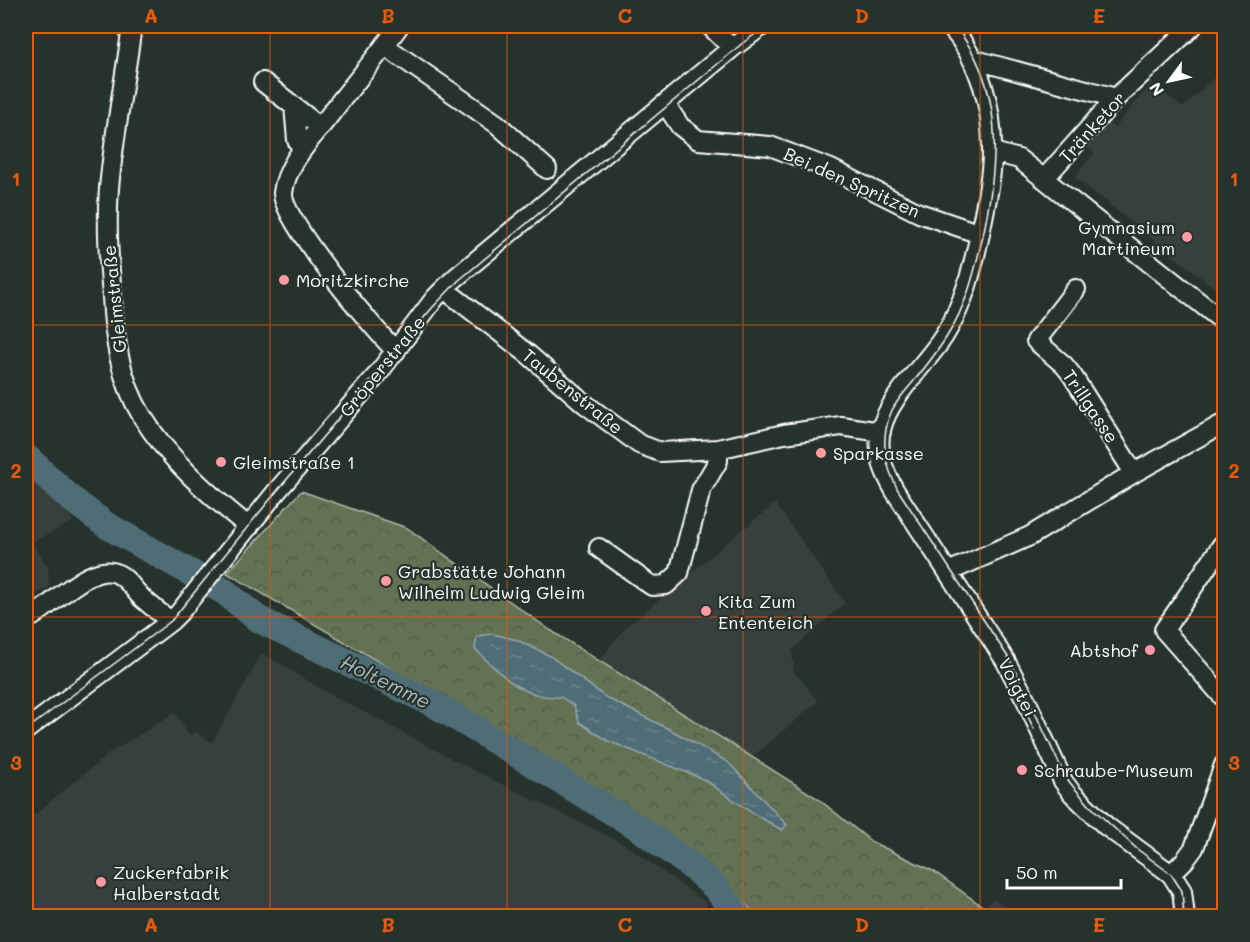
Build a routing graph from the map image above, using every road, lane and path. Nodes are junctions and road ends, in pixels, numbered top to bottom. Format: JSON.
{"nodes":[{"id":1,"x":132,"y":26,"type":"edge"},
{"id":2,"x":399,"y":26,"type":"edge"},
{"id":3,"x":711,"y":26,"type":"edge"},
{"id":4,"x":762,"y":26,"type":"edge"},
{"id":5,"x":1193,"y":26,"type":"edge"},
{"id":6,"x":954,"y":27,"type":"edge"},
{"id":7,"x":385,"y":46,"type":"junction"},
{"id":8,"x":732,"y":48,"type":"junction"},
{"id":9,"x":972,"y":59,"type":"junction"},
{"id":10,"x":263,"y":82,"type":"dead end"},
{"id":11,"x":1116,"y":98,"type":"junction"},
{"id":12,"x":666,"y":105,"type":"junction"},
{"id":13,"x":294,"y":106,"type":"junction"},
{"id":14,"x":320,"y":127,"type":"junction"},
{"id":15,"x":302,"y":150,"type":"junction"},
{"id":16,"x":993,"y":152,"type":"junction"},
{"id":17,"x":547,"y":169,"type":"dead end"},
{"id":18,"x":1044,"y":179,"type":"junction"},
{"id":19,"x":980,"y":234,"type":"junction"},
{"id":20,"x":444,"y":289,"type":"junction"},
{"id":21,"x":1076,"y":289,"type":"dead end"},
{"id":22,"x":1224,"y":322,"type":"edge"},
{"id":23,"x":396,"y":351,"type":"junction"},
{"id":24,"x":1224,"y":423,"type":"edge"},
{"id":25,"x":881,"y":432,"type":"junction"},
{"id":26,"x":718,"y":448,"type":"junction"},
{"id":27,"x":1134,"y":473,"type":"junction"},
{"id":28,"x":249,"y":527,"type":"junction"},
{"id":29,"x":1224,"y":542,"type":"edge"},
{"id":30,"x":599,"y":548,"type":"dead end"},
{"id":31,"x":948,"y":572,"type":"junction"},
{"id":32,"x":26,"y":620,"type":"edge"},
{"id":33,"x":171,"y":621,"type":"junction"},
{"id":34,"x":1224,"y":698,"type":"edge"},
{"id":35,"x":26,"y":730,"type":"edge"},
{"id":36,"x":1224,"y":765,"type":"edge"},
{"id":37,"x":1171,"y":874,"type":"junction"},
{"id":38,"x":1185,"y":916,"type":"edge"}],
"edges":[{"from":1,"to":28,"type":"street","name":"Gleimstraße"},
{"from":2,"to":7,"type":"street"},
{"from":3,"to":8,"type":"street"},
{"from":4,"to":8,"type":"street","name":"Gröperstraße"},
{"from":5,"to":11,"type":"street","name":"Tränketor"},
{"from":6,"to":9,"type":"street"},
{"from":7,"to":14,"type":"street"},
{"from":7,"to":17,"type":"street"},
{"from":8,"to":12,"type":"street","name":"Gröperstraße"},
{"from":9,"to":11,"type":"street"},
{"from":9,"to":16,"type":"street"},
{"from":10,"to":13,"type":"street"},
{"from":11,"to":18,"type":"street","name":"Tränketor"},
{"from":12,"to":19,"type":"street","name":"Bei den Spritzen"},
{"from":12,"to":20,"type":"street","name":"Gröperstraße"},
{"from":13,"to":14,"type":"street"},
{"from":13,"to":15,"type":"street"},
{"from":14,"to":15,"type":"street"},
{"from":15,"to":23,"type":"street"},
{"from":16,"to":18,"type":"street"},
{"from":16,"to":19,"type":"street"},
{"from":18,"to":22,"type":"street"},
{"from":19,"to":25,"type":"street"},
{"from":20,"to":23,"type":"street","name":"Gröperstraße"},
{"from":20,"to":26,"type":"street","name":"Taubenstraße"},
{"from":21,"to":27,"type":"street","name":"Trillgasse"},
{"from":23,"to":28,"type":"street","name":"Gröperstraße"},
{"from":24,"to":27,"type":"street"},
{"from":25,"to":26,"type":"street","name":"Taubenstraße"},
{"from":25,"to":31,"type":"street","name":"Voigtei"},
{"from":26,"to":30,"type":"street"},
{"from":27,"to":31,"type":"street"},
{"from":28,"to":33,"type":"street","name":"Gröperstraße"},
{"from":29,"to":34,"type":"street"},
{"from":31,"to":37,"type":"street","name":"Voigtei"},
{"from":32,"to":33,"type":"street"},
{"from":33,"to":35,"type":"street","name":"Gröperstraße"},
{"from":36,"to":37,"type":"street"},
{"from":37,"to":38,"type":"street","name":"Voigtei"}]}
